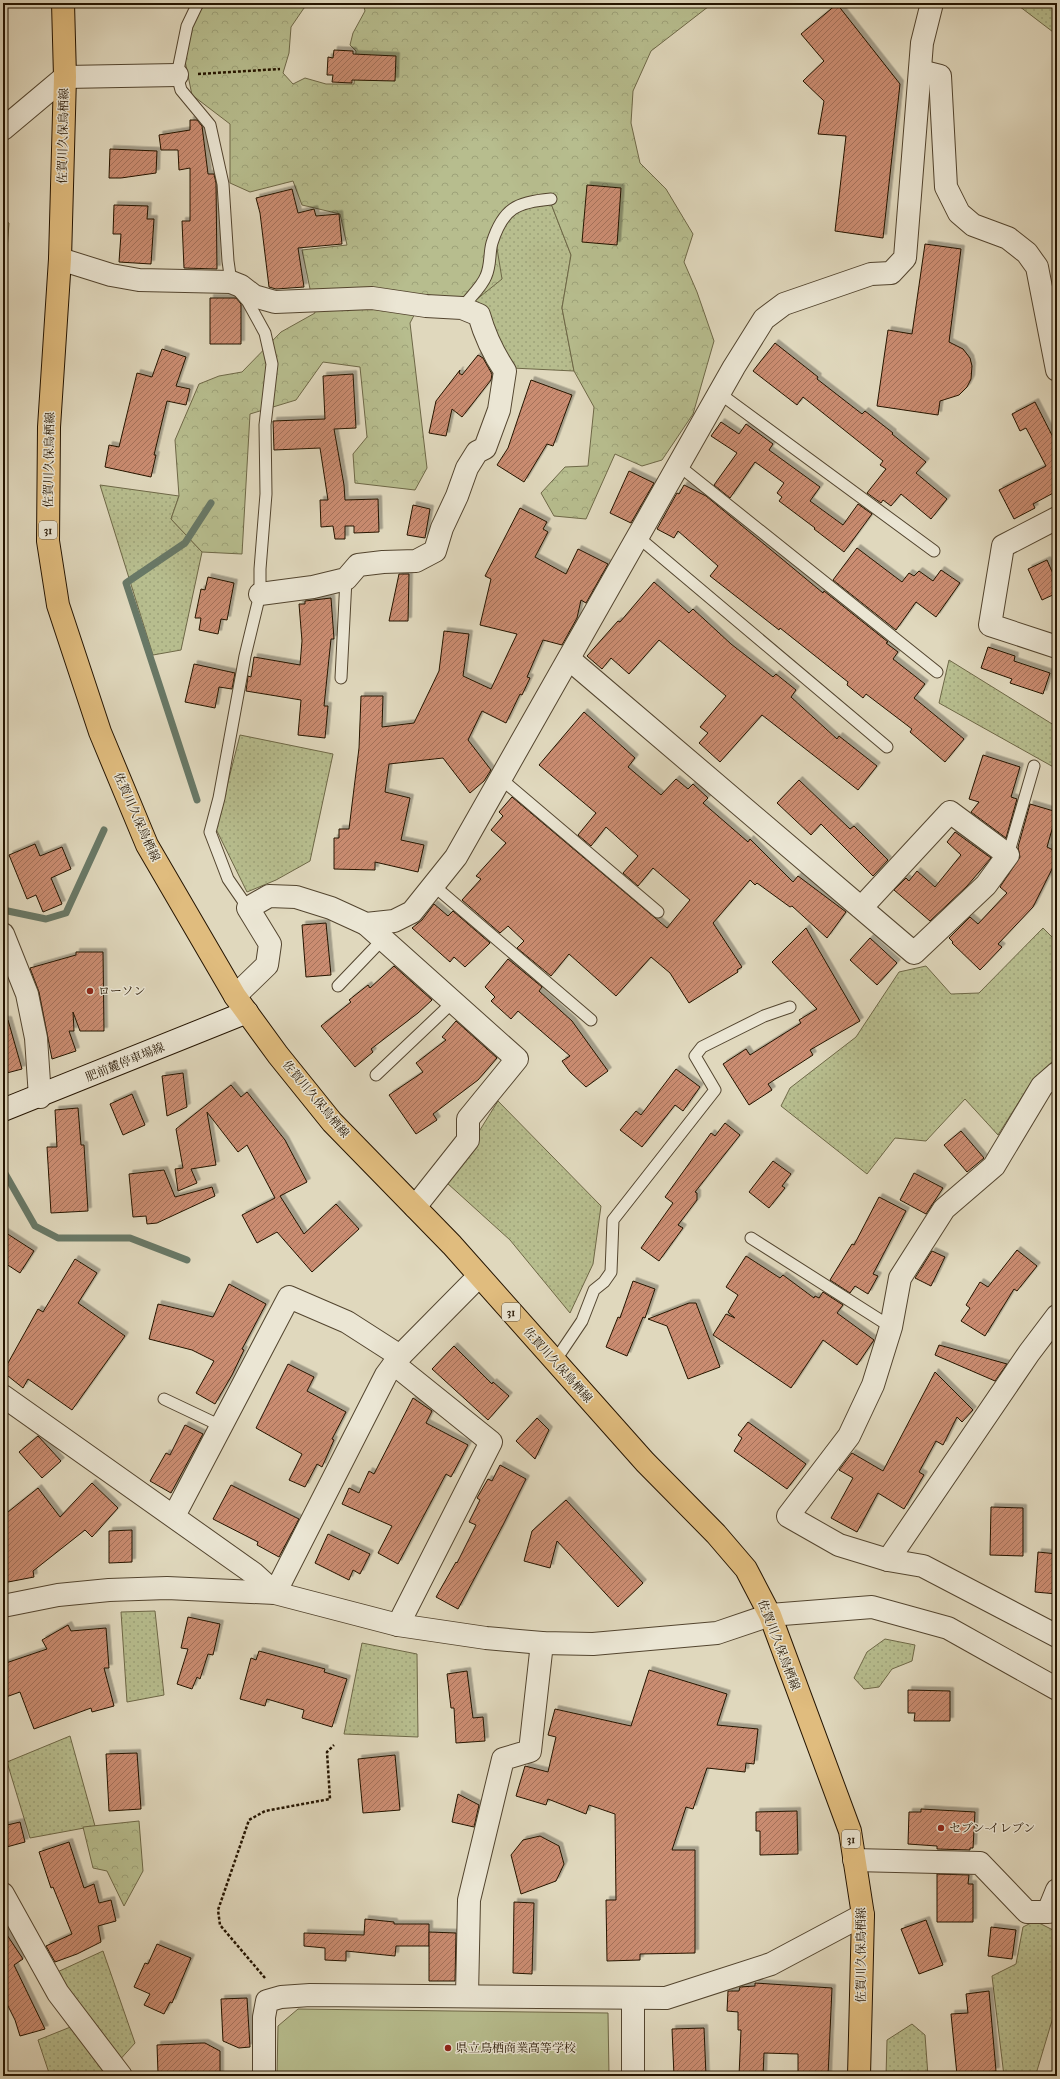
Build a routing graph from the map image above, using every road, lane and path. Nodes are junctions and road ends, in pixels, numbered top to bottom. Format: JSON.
{"nodes":[{"id":1,"x":63,"y":3,"type":"edge"},
{"id":2,"x":198,"y":3,"type":"edge"},
{"id":3,"x":932,"y":3,"type":"edge"},
{"id":4,"x":280,"y":69,"type":"dead end"},
{"id":5,"x":920,"y":72,"type":"junction"},
{"id":6,"x":177,"y":75,"type":"junction"},
{"id":7,"x":65,"y":77,"type":"junction"},
{"id":8,"x":3,"y":129,"type":"edge"},
{"id":9,"x":551,"y":198,"type":"dead end"},
{"id":10,"x":60,"y":259,"type":"junction"},
{"id":11,"x":231,"y":282,"type":"junction"},
{"id":12,"x":462,"y":308,"type":"junction"},
{"id":13,"x":1057,"y":370,"type":"edge"},
{"id":14,"x":719,"y":393,"type":"junction"},
{"id":15,"x":678,"y":465,"type":"junction"},
{"id":16,"x":1057,"y":518,"type":"edge"},
{"id":17,"x":638,"y":537,"type":"junction"},
{"id":18,"x":934,"y":551,"type":"dead end"},
{"id":19,"x":346,"y":580,"type":"junction"},
{"id":20,"x":260,"y":594,"type":"junction"},
{"id":21,"x":1057,"y":647,"type":"edge"},
{"id":22,"x":569,"y":659,"type":"junction"},
{"id":23,"x":937,"y":672,"type":"dead end"},
{"id":24,"x":341,"y":678,"type":"dead end"},
{"id":25,"x":887,"y":747,"type":"dead end"},
{"id":26,"x":1034,"y":766,"type":"dead end"},
{"id":27,"x":500,"y":778,"type":"junction"},
{"id":28,"x":1008,"y":855,"type":"junction"},
{"id":29,"x":433,"y":885,"type":"junction"},
{"id":30,"x":248,"y":908,"type":"junction"},
{"id":31,"x":862,"y":908,"type":"junction"},
{"id":32,"x":658,"y":912,"type":"dead end"},
{"id":33,"x":366,"y":924,"type":"junction"},
{"id":34,"x":3,"y":934,"type":"edge"},
{"id":35,"x":383,"y":939,"type":"junction"},
{"id":36,"x":338,"y":986,"type":"dead end"},
{"id":37,"x":453,"y":1002,"type":"junction"},
{"id":38,"x":241,"y":1004,"type":"junction"},
{"id":39,"x":790,"y":1007,"type":"dead end"},
{"id":40,"x":591,"y":1020,"type":"dead end"},
{"id":41,"x":1057,"y":1073,"type":"edge"},
{"id":42,"x":376,"y":1075,"type":"dead end"},
{"id":43,"x":40,"y":1097,"type":"junction"},
{"id":44,"x":3,"y":1110,"type":"edge"},
{"id":45,"x":415,"y":1207,"type":"junction"},
{"id":46,"x":752,"y":1238,"type":"dead end"},
{"id":47,"x":479,"y":1276,"type":"junction"},
{"id":48,"x":1057,"y":1316,"type":"edge"},
{"id":49,"x":891,"y":1327,"type":"junction"},
{"id":50,"x":397,"y":1360,"type":"junction"},
{"id":51,"x":555,"y":1361,"type":"junction"},
{"id":52,"x":3,"y":1396,"type":"edge"},
{"id":53,"x":164,"y":1399,"type":"dead end"},
{"id":54,"x":221,"y":1426,"type":"junction"},
{"id":55,"x":174,"y":1516,"type":"junction"},
{"id":56,"x":888,"y":1560,"type":"junction"},
{"id":57,"x":275,"y":1593,"type":"junction"},
{"id":58,"x":3,"y":1606,"type":"edge"},
{"id":59,"x":770,"y":1615,"type":"junction"},
{"id":60,"x":398,"y":1625,"type":"junction"},
{"id":61,"x":1057,"y":1636,"type":"edge"},
{"id":62,"x":542,"y":1643,"type":"junction"},
{"id":63,"x":1057,"y":1689,"type":"edge"},
{"id":64,"x":334,"y":1745,"type":"dead end"},
{"id":65,"x":854,"y":1860,"type":"junction"},
{"id":66,"x":1057,"y":1890,"type":"edge"},
{"id":67,"x":3,"y":1894,"type":"edge"},
{"id":68,"x":863,"y":1915,"type":"junction"},
{"id":69,"x":1053,"y":1915,"type":"edge"},
{"id":70,"x":466,"y":1996,"type":"junction"},
{"id":71,"x":281,"y":1997,"type":"junction"},
{"id":72,"x":633,"y":1998,"type":"junction"},
{"id":73,"x":121,"y":2076,"type":"edge"},
{"id":74,"x":264,"y":2076,"type":"edge"},
{"id":75,"x":633,"y":2076,"type":"edge"},
{"id":76,"x":859,"y":2076,"type":"edge"}],
"edges":[{"from":1,"to":7,"type":"main road","name":"佐賀川久保鳥栖線","number":"31"},
{"from":2,"to":6,"type":"lane"},
{"from":3,"to":5,"type":"street"},
{"from":4,"to":6,"type":"path"},
{"from":5,"to":13,"type":"street"},
{"from":5,"to":14,"type":"street"},
{"from":6,"to":7,"type":"street"},
{"from":6,"to":11,"type":"lane"},
{"from":7,"to":8,"type":"street"},
{"from":7,"to":10,"type":"main road","name":"佐賀川久保鳥栖線","number":"31"},
{"from":9,"to":12,"type":"lane"},
{"from":10,"to":11,"type":"street"},
{"from":10,"to":38,"type":"main road","name":"佐賀川久保鳥栖線","number":"31"},
{"from":11,"to":12,"type":"street"},
{"from":11,"to":20,"type":"lane"},
{"from":12,"to":19,"type":"street"},
{"from":14,"to":15,"type":"street"},
{"from":14,"to":18,"type":"lane"},
{"from":15,"to":17,"type":"street"},
{"from":15,"to":23,"type":"lane"},
{"from":16,"to":21,"type":"street"},
{"from":17,"to":22,"type":"street"},
{"from":17,"to":25,"type":"lane"},
{"from":19,"to":20,"type":"street"},
{"from":19,"to":24,"type":"lane"},
{"from":20,"to":30,"type":"lane"},
{"from":22,"to":27,"type":"street"},
{"from":22,"to":31,"type":"street"},
{"from":26,"to":28,"type":"lane"},
{"from":27,"to":29,"type":"street"},
{"from":27,"to":32,"type":"lane"},
{"from":28,"to":31,"type":"street"},
{"from":28,"to":31,"type":"street"},
{"from":29,"to":33,"type":"street"},
{"from":29,"to":40,"type":"lane"},
{"from":30,"to":33,"type":"street"},
{"from":30,"to":38,"type":"street"},
{"from":33,"to":35,"type":"street"},
{"from":34,"to":43,"type":"street"},
{"from":35,"to":36,"type":"lane"},
{"from":35,"to":37,"type":"street"},
{"from":37,"to":42,"type":"lane"},
{"from":37,"to":45,"type":"street"},
{"from":38,"to":43,"type":"street","name":"肥前麓停車場線"},
{"from":38,"to":45,"type":"main road","name":"佐賀川久保鳥栖線","number":"31"},
{"from":39,"to":51,"type":"lane"},
{"from":41,"to":49,"type":"street"},
{"from":43,"to":44,"type":"street","name":"肥前麓停車場線"},
{"from":45,"to":47,"type":"main road","name":"佐賀川久保鳥栖線","number":"31"},
{"from":46,"to":49,"type":"lane"},
{"from":47,"to":50,"type":"street"},
{"from":47,"to":51,"type":"main road","name":"佐賀川久保鳥栖線","number":"31"},
{"from":48,"to":56,"type":"street"},
{"from":49,"to":56,"type":"street"},
{"from":50,"to":54,"type":"street"},
{"from":50,"to":57,"type":"street"},
{"from":50,"to":60,"type":"street"},
{"from":51,"to":59,"type":"main road","name":"佐賀川久保鳥栖線","number":"31"},
{"from":52,"to":55,"type":"street"},
{"from":53,"to":54,"type":"lane"},
{"from":54,"to":55,"type":"street"},
{"from":55,"to":57,"type":"street"},
{"from":56,"to":61,"type":"street"},
{"from":57,"to":58,"type":"street"},
{"from":57,"to":60,"type":"street"},
{"from":59,"to":62,"type":"street"},
{"from":59,"to":63,"type":"street"},
{"from":59,"to":65,"type":"main road","name":"佐賀川久保鳥栖線","number":"31"},
{"from":60,"to":62,"type":"street"},
{"from":62,"to":70,"type":"street"},
{"from":64,"to":71,"type":"path"},
{"from":65,"to":68,"type":"main road","name":"佐賀川久保鳥栖線","number":"31"},
{"from":65,"to":69,"type":"street"},
{"from":66,"to":69,"type":"street"},
{"from":67,"to":73,"type":"street"},
{"from":68,"to":72,"type":"street"},
{"from":68,"to":76,"type":"main road","name":"佐賀川久保鳥栖線","number":"31"},
{"from":70,"to":71,"type":"street"},
{"from":70,"to":72,"type":"street"},
{"from":71,"to":74,"type":"street"},
{"from":72,"to":75,"type":"street"}]}
